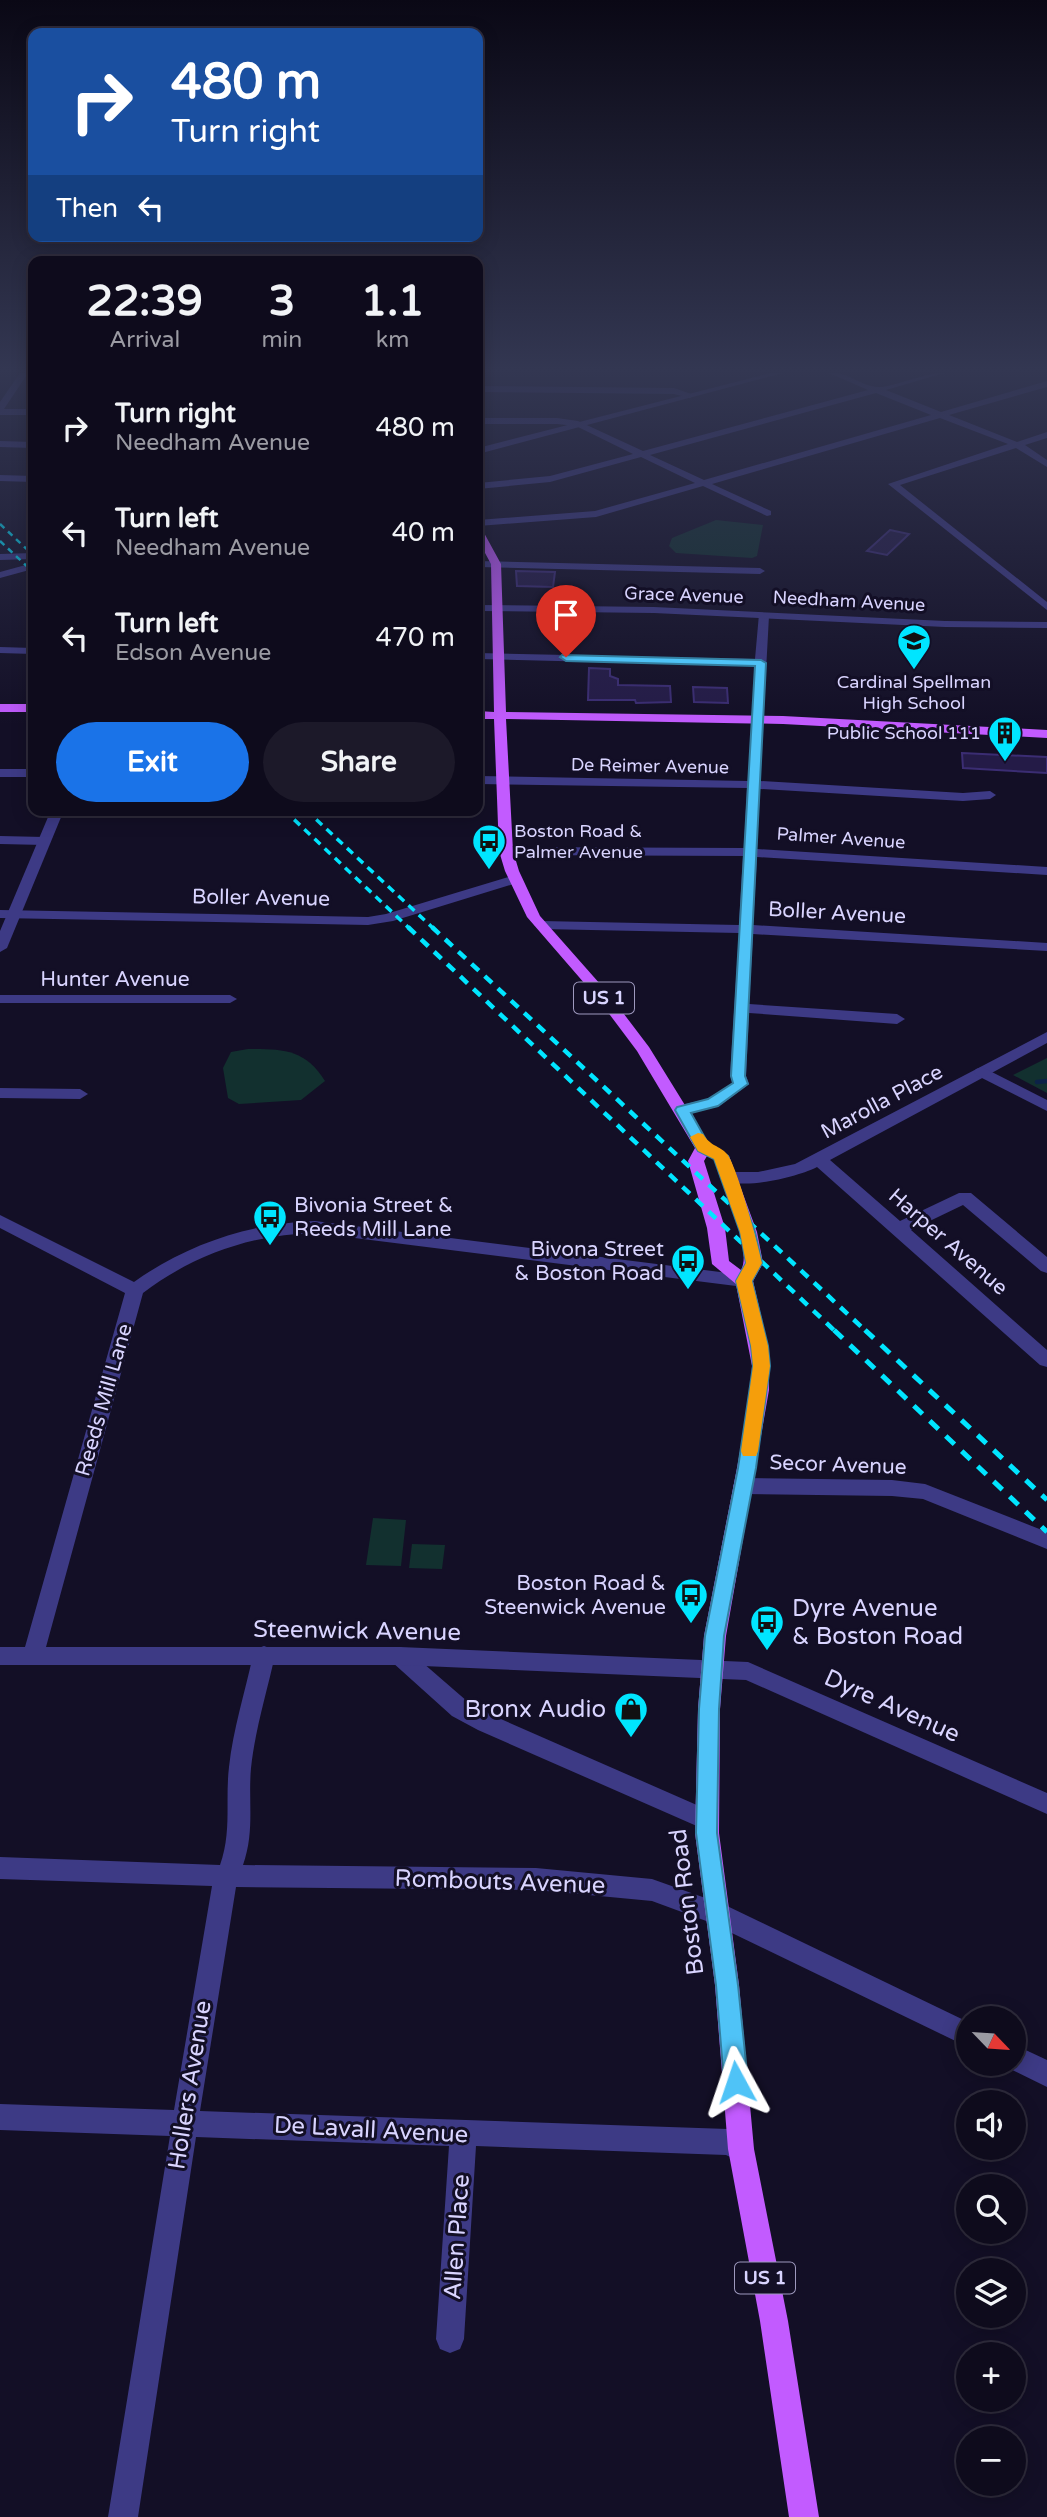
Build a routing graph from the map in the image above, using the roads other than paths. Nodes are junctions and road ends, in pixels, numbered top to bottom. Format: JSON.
{"nodes":[{"id":1,"x":674,"y":490,"type":"edge"},
{"id":2,"x":716,"y":490,"type":"edge"},
{"id":3,"x":901,"y":490,"type":"edge"},
{"id":4,"x":767,"y":513,"type":"dead end"},
{"id":5,"x":483,"y":523,"type":"edge"},
{"id":6,"x":483,"y":540,"type":"edge"},
{"id":7,"x":0,"y":556,"type":"edge"},
{"id":8,"x":28,"y":556,"type":"edge"},
{"id":9,"x":483,"y":564,"type":"edge"},
{"id":10,"x":496,"y":564,"type":"junction"},
{"id":11,"x":28,"y":567,"type":"edge"},
{"id":12,"x":760,"y":570,"type":"dead end"},
{"id":13,"x":0,"y":575,"type":"edge"},
{"id":14,"x":1047,"y":607,"type":"edge"},
{"id":15,"x":483,"y":608,"type":"edge"},
{"id":16,"x":498,"y":608,"type":"junction"},
{"id":17,"x":763,"y":616,"type":"junction"},
{"id":18,"x":1047,"y":625,"type":"edge"},
{"id":19,"x":0,"y":650,"type":"edge"},
{"id":20,"x":28,"y":651,"type":"edge"},
{"id":21,"x":483,"y":656,"type":"edge"},
{"id":22,"x":499,"y":656,"type":"junction"},
{"id":23,"x":761,"y":663,"type":"junction"},
{"id":24,"x":0,"y":708,"type":"edge"},
{"id":25,"x":28,"y":708,"type":"edge"},
{"id":26,"x":483,"y":715,"type":"edge"},
{"id":27,"x":500,"y":716,"type":"junction"},
{"id":28,"x":758,"y":719,"type":"junction"},
{"id":29,"x":1047,"y":734,"type":"edge"},
{"id":30,"x":0,"y":773,"type":"edge"},
{"id":31,"x":28,"y":773,"type":"edge"},
{"id":32,"x":483,"y":780,"type":"edge"},
{"id":33,"x":503,"y":781,"type":"junction"},
{"id":34,"x":754,"y":785,"type":"junction"},
{"id":35,"x":990,"y":795,"type":"dead end"},
{"id":36,"x":55,"y":816,"type":"edge"},
{"id":37,"x":0,"y":840,"type":"edge"},
{"id":38,"x":44,"y":841,"type":"junction"},
{"id":39,"x":506,"y":850,"type":"junction"},
{"id":40,"x":751,"y":852,"type":"junction"},
{"id":41,"x":1047,"y":871,"type":"edge"},
{"id":42,"x":515,"y":879,"type":"junction"},
{"id":43,"x":7,"y":914,"type":"edge"},
{"id":44,"x":541,"y":925,"type":"junction"},
{"id":45,"x":745,"y":929,"type":"junction"},
{"id":46,"x":1047,"y":947,"type":"edge"},
{"id":47,"x":0,"y":948,"type":"edge"},
{"id":48,"x":0,"y":999,"type":"edge"},
{"id":49,"x":230,"y":999,"type":"dead end"},
{"id":50,"x":740,"y":1008,"type":"junction"},
{"id":51,"x":897,"y":1020,"type":"dead end"},
{"id":52,"x":1047,"y":1037,"type":"edge"},
{"id":53,"x":982,"y":1072,"type":"junction"},
{"id":54,"x":0,"y":1093,"type":"edge"},
{"id":55,"x":80,"y":1094,"type":"dead end"},
{"id":56,"x":1047,"y":1107,"type":"edge"},
{"id":57,"x":682,"y":1110,"type":"junction"},
{"id":58,"x":703,"y":1148,"type":"junction"},
{"id":59,"x":819,"y":1159,"type":"junction"},
{"id":60,"x":730,"y":1177,"type":"junction"},
{"id":61,"x":0,"y":1221,"type":"edge"},
{"id":62,"x":899,"y":1230,"type":"junction"},
{"id":63,"x":1047,"y":1266,"type":"edge"},
{"id":64,"x":744,"y":1281,"type":"junction"},
{"id":65,"x":135,"y":1290,"type":"junction"},
{"id":66,"x":1047,"y":1360,"type":"edge"},
{"id":67,"x":743,"y":1486,"type":"junction"},
{"id":68,"x":1047,"y":1541,"type":"edge"},
{"id":69,"x":264,"y":1655,"type":"junction"},
{"id":70,"x":0,"y":1656,"type":"edge"},
{"id":71,"x":400,"y":1656,"type":"junction"},
{"id":72,"x":33,"y":1657,"type":"junction"},
{"id":73,"x":713,"y":1670,"type":"junction"},
{"id":74,"x":1047,"y":1804,"type":"edge"},
{"id":75,"x":707,"y":1820,"type":"junction"},
{"id":76,"x":0,"y":1868,"type":"edge"},
{"id":77,"x":227,"y":1876,"type":"junction"},
{"id":78,"x":716,"y":1913,"type":"junction"},
{"id":79,"x":956,"y":2029,"type":"edge"},
{"id":80,"x":1026,"y":2064,"type":"edge"},
{"id":81,"x":1047,"y":2074,"type":"edge"},
{"id":82,"x":0,"y":2117,"type":"edge"},
{"id":83,"x":184,"y":2121,"type":"junction"},
{"id":84,"x":463,"y":2135,"type":"junction"},
{"id":85,"x":741,"y":2149,"type":"junction"},
{"id":86,"x":450,"y":2339,"type":"dead end"},
{"id":87,"x":123,"y":2517,"type":"edge"},
{"id":88,"x":804,"y":2517,"type":"edge"}],
"edges":[{"from":1,"to":5,"type":"street"},
{"from":2,"to":4,"type":"street"},
{"from":3,"to":14,"type":"street"},
{"from":6,"to":10,"type":"main road","name":"Boston Road","number":"US 1"},
{"from":7,"to":8,"type":"street"},
{"from":9,"to":10,"type":"street"},
{"from":10,"to":12,"type":"street"},
{"from":10,"to":16,"type":"main road","name":"Boston Road","number":"US 1"},
{"from":11,"to":13,"type":"street"},
{"from":15,"to":16,"type":"street","name":"Grace Avenue"},
{"from":16,"to":17,"type":"street","name":"Grace Avenue"},
{"from":16,"to":22,"type":"main road","name":"Boston Road","number":"US 1"},
{"from":17,"to":18,"type":"street","name":"Needham Avenue"},
{"from":17,"to":23,"type":"street","name":"Needham Avenue"},
{"from":19,"to":20,"type":"street"},
{"from":21,"to":22,"type":"street"},
{"from":22,"to":23,"type":"street"},
{"from":22,"to":27,"type":"main road","name":"Boston Road","number":"US 1"},
{"from":23,"to":28,"type":"street","name":"Needham Avenue"},
{"from":24,"to":25,"type":"main road"},
{"from":26,"to":27,"type":"main road"},
{"from":27,"to":28,"type":"main road"},
{"from":27,"to":33,"type":"main road","name":"Boston Road","number":"US 1"},
{"from":28,"to":29,"type":"main road"},
{"from":28,"to":34,"type":"street","name":"Needham Avenue"},
{"from":30,"to":31,"type":"street"},
{"from":32,"to":33,"type":"street","name":"De Reimer Avenue"},
{"from":33,"to":34,"type":"street","name":"De Reimer Avenue"},
{"from":33,"to":39,"type":"main road","name":"Boston Road","number":"US 1"},
{"from":34,"to":35,"type":"street","name":"De Reimer Avenue"},
{"from":34,"to":40,"type":"street","name":"Needham Avenue"},
{"from":36,"to":38,"type":"street"},
{"from":37,"to":38,"type":"street"},
{"from":38,"to":43,"type":"street"},
{"from":39,"to":40,"type":"street","name":"Palmer Avenue"},
{"from":39,"to":42,"type":"main road","name":"Boston Road","number":"US 1"},
{"from":40,"to":41,"type":"street","name":"Palmer Avenue"},
{"from":40,"to":45,"type":"street","name":"Needham Avenue"},
{"from":42,"to":43,"type":"street","name":"Boller Avenue"},
{"from":42,"to":44,"type":"main road","name":"Boston Road","number":"US 1"},
{"from":43,"to":47,"type":"street"},
{"from":44,"to":45,"type":"street","name":"Boller Avenue"},
{"from":44,"to":57,"type":"main road","name":"Boston Road","number":"US 1"},
{"from":45,"to":46,"type":"street","name":"Boller Avenue"},
{"from":45,"to":50,"type":"street","name":"Needham Avenue"},
{"from":48,"to":49,"type":"street","name":"Hunter Avenue"},
{"from":50,"to":51,"type":"street"},
{"from":50,"to":57,"type":"street","name":"Needham Avenue"},
{"from":52,"to":53,"type":"street","name":"Marolla Place"},
{"from":53,"to":56,"type":"street"},
{"from":53,"to":59,"type":"street","name":"Marolla Place"},
{"from":54,"to":55,"type":"street"},
{"from":57,"to":58,"type":"main road","name":"Boston Road","number":"US 1"},
{"from":58,"to":60,"type":"main road","name":"Boston Road","number":"US 1"},
{"from":58,"to":64,"type":"main road"},
{"from":59,"to":60,"type":"street","name":"Marolla Place"},
{"from":59,"to":62,"type":"street","name":"Harper Avenue"},
{"from":60,"to":64,"type":"main road","name":"Boston Road","number":"US 1"},
{"from":61,"to":65,"type":"street"},
{"from":62,"to":63,"type":"street"},
{"from":62,"to":66,"type":"street","name":"Harper Avenue"},
{"from":64,"to":65,"type":"street"},
{"from":64,"to":67,"type":"main road","name":"Boston Road","number":"US 1"},
{"from":65,"to":72,"type":"street","name":"Reeds Mill Lane"},
{"from":67,"to":68,"type":"street","name":"Secor Avenue"},
{"from":67,"to":73,"type":"main road","name":"Boston Road","number":"US 1"},
{"from":69,"to":71,"type":"street","name":"Steenwick Avenue"},
{"from":69,"to":72,"type":"street","name":"Steenwick Avenue"},
{"from":69,"to":77,"type":"street","name":"Hollers Avenue"},
{"from":70,"to":72,"type":"street","name":"Steenwick Avenue"},
{"from":71,"to":73,"type":"street","name":"Steenwick Avenue"},
{"from":71,"to":75,"type":"street"},
{"from":73,"to":74,"type":"street","name":"Dyre Avenue"},
{"from":73,"to":75,"type":"main road","name":"Boston Road","number":"US 1"},
{"from":75,"to":78,"type":"main road","name":"Boston Road","number":"US 1"},
{"from":76,"to":77,"type":"street","name":"Rombouts Avenue"},
{"from":77,"to":78,"type":"street","name":"Rombouts Avenue"},
{"from":77,"to":83,"type":"street","name":"Hollers Avenue"},
{"from":78,"to":79,"type":"street","name":"Rombouts Avenue"},
{"from":78,"to":85,"type":"main road","name":"Boston Road","number":"US 1"},
{"from":80,"to":81,"type":"street"},
{"from":82,"to":83,"type":"street","name":"De Lavall Avenue"},
{"from":83,"to":84,"type":"street","name":"De Lavall Avenue"},
{"from":83,"to":87,"type":"street","name":"Hollers Avenue"},
{"from":84,"to":85,"type":"street","name":"De Lavall Avenue"},
{"from":84,"to":86,"type":"street","name":"Allen Place"},
{"from":85,"to":88,"type":"main road","name":"Boston Road","number":"US 1"}]}
